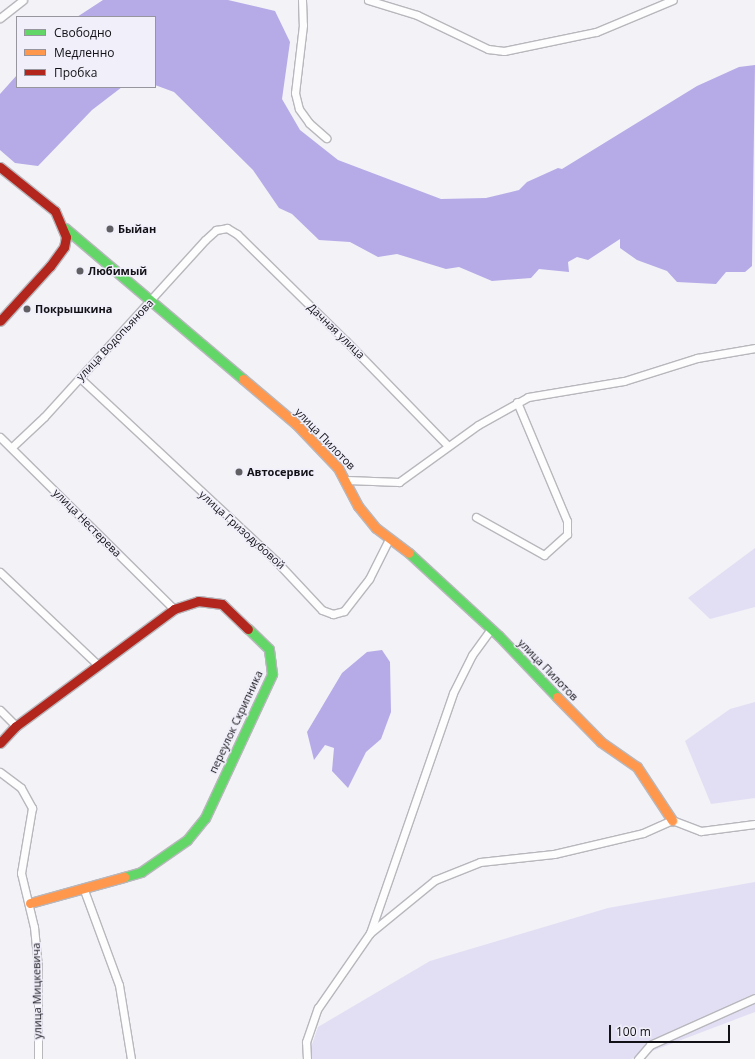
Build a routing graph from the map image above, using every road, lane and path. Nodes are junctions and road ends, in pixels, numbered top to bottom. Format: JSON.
{"nodes":[{"id":1,"x":23,"y":0,"type":"edge"},
{"id":2,"x":302,"y":0,"type":"edge"},
{"id":3,"x":368,"y":0,"type":"edge"},
{"id":4,"x":673,"y":0,"type":"edge"},
{"id":5,"x":0,"y":18,"type":"edge"},
{"id":6,"x":326,"y":138,"type":"dead end"},
{"id":7,"x":0,"y":167,"type":"edge"},
{"id":8,"x":65,"y":228,"type":"junction"},
{"id":9,"x":216,"y":230,"type":"joint"},
{"id":10,"x":152,"y":300,"type":"junction"},
{"id":11,"x":0,"y":321,"type":"edge"},
{"id":12,"x":755,"y":348,"type":"edge"},
{"id":13,"x":80,"y":378,"type":"junction"},
{"id":14,"x":517,"y":402,"type":"junction"},
{"id":15,"x":0,"y":437,"type":"edge"},
{"id":16,"x":448,"y":446,"type":"junction"},
{"id":17,"x":12,"y":447,"type":"junction"},
{"id":18,"x":348,"y":480,"type":"junction"},
{"id":19,"x":476,"y":517,"type":"dead end"},
{"id":20,"x":389,"y":539,"type":"junction"},
{"id":21,"x":0,"y":572,"type":"edge"},
{"id":22,"x":174,"y":609,"type":"junction"},
{"id":23,"x":491,"y":629,"type":"junction"},
{"id":24,"x":97,"y":664,"type":"junction"},
{"id":25,"x":0,"y":710,"type":"edge"},
{"id":26,"x":16,"y":726,"type":"junction"},
{"id":27,"x":0,"y":743,"type":"edge"},
{"id":28,"x":0,"y":772,"type":"edge"},
{"id":29,"x":672,"y":820,"type":"junction"},
{"id":30,"x":755,"y":824,"type":"edge"},
{"id":31,"x":84,"y":890,"type":"junction"},
{"id":32,"x":30,"y":903,"type":"junction"},
{"id":33,"x":370,"y":933,"type":"junction"},
{"id":34,"x":755,"y":998,"type":"edge"},
{"id":35,"x":38,"y":1059,"type":"edge"},
{"id":36,"x":131,"y":1059,"type":"edge"},
{"id":37,"x":307,"y":1059,"type":"edge"},
{"id":38,"x":638,"y":1059,"type":"edge"}],
"edges":[{"from":1,"to":5,"type":"street"},
{"from":2,"to":6,"type":"street"},
{"from":3,"to":4,"type":"street"},
{"from":7,"to":8,"type":"street","name":"улица Пилотов"},
{"from":8,"to":10,"type":"street","name":"улица Пилотов"},
{"from":8,"to":11,"type":"street"},
{"from":9,"to":10,"type":"street","name":"улица Водопьянова"},
{"from":9,"to":16,"type":"street","name":"Дачная улица"},
{"from":10,"to":13,"type":"street","name":"улица Водопьянова"},
{"from":10,"to":18,"type":"street","name":"улица Пилотов"},
{"from":12,"to":14,"type":"street"},
{"from":13,"to":17,"type":"street","name":"улица Водопьянова"},
{"from":13,"to":20,"type":"street","name":"улица Гризодубовой"},
{"from":14,"to":16,"type":"street"},
{"from":14,"to":19,"type":"street"},
{"from":15,"to":17,"type":"street","name":"улица Нестерева"},
{"from":16,"to":18,"type":"street"},
{"from":17,"to":22,"type":"street","name":"улица Нестерева"},
{"from":18,"to":20,"type":"street","name":"улица Пилотов"},
{"from":20,"to":23,"type":"street","name":"улица Пилотов"},
{"from":21,"to":24,"type":"street"},
{"from":22,"to":24,"type":"street","name":"переулок Скрипника"},
{"from":22,"to":31,"type":"street","name":"переулок Скрипника"},
{"from":23,"to":29,"type":"street","name":"улица Пилотов"},
{"from":23,"to":33,"type":"street"},
{"from":24,"to":26,"type":"street","name":"переулок Скрипника"},
{"from":25,"to":26,"type":"street"},
{"from":26,"to":27,"type":"street","name":"переулок Скрипника"},
{"from":28,"to":32,"type":"street","name":"улица Мицкевича"},
{"from":29,"to":30,"type":"street"},
{"from":29,"to":33,"type":"street"},
{"from":31,"to":32,"type":"street","name":"переулок Скрипника"},
{"from":31,"to":36,"type":"street"},
{"from":32,"to":35,"type":"street","name":"улица Мицкевича"},
{"from":33,"to":37,"type":"street"},
{"from":34,"to":38,"type":"street"}]}
